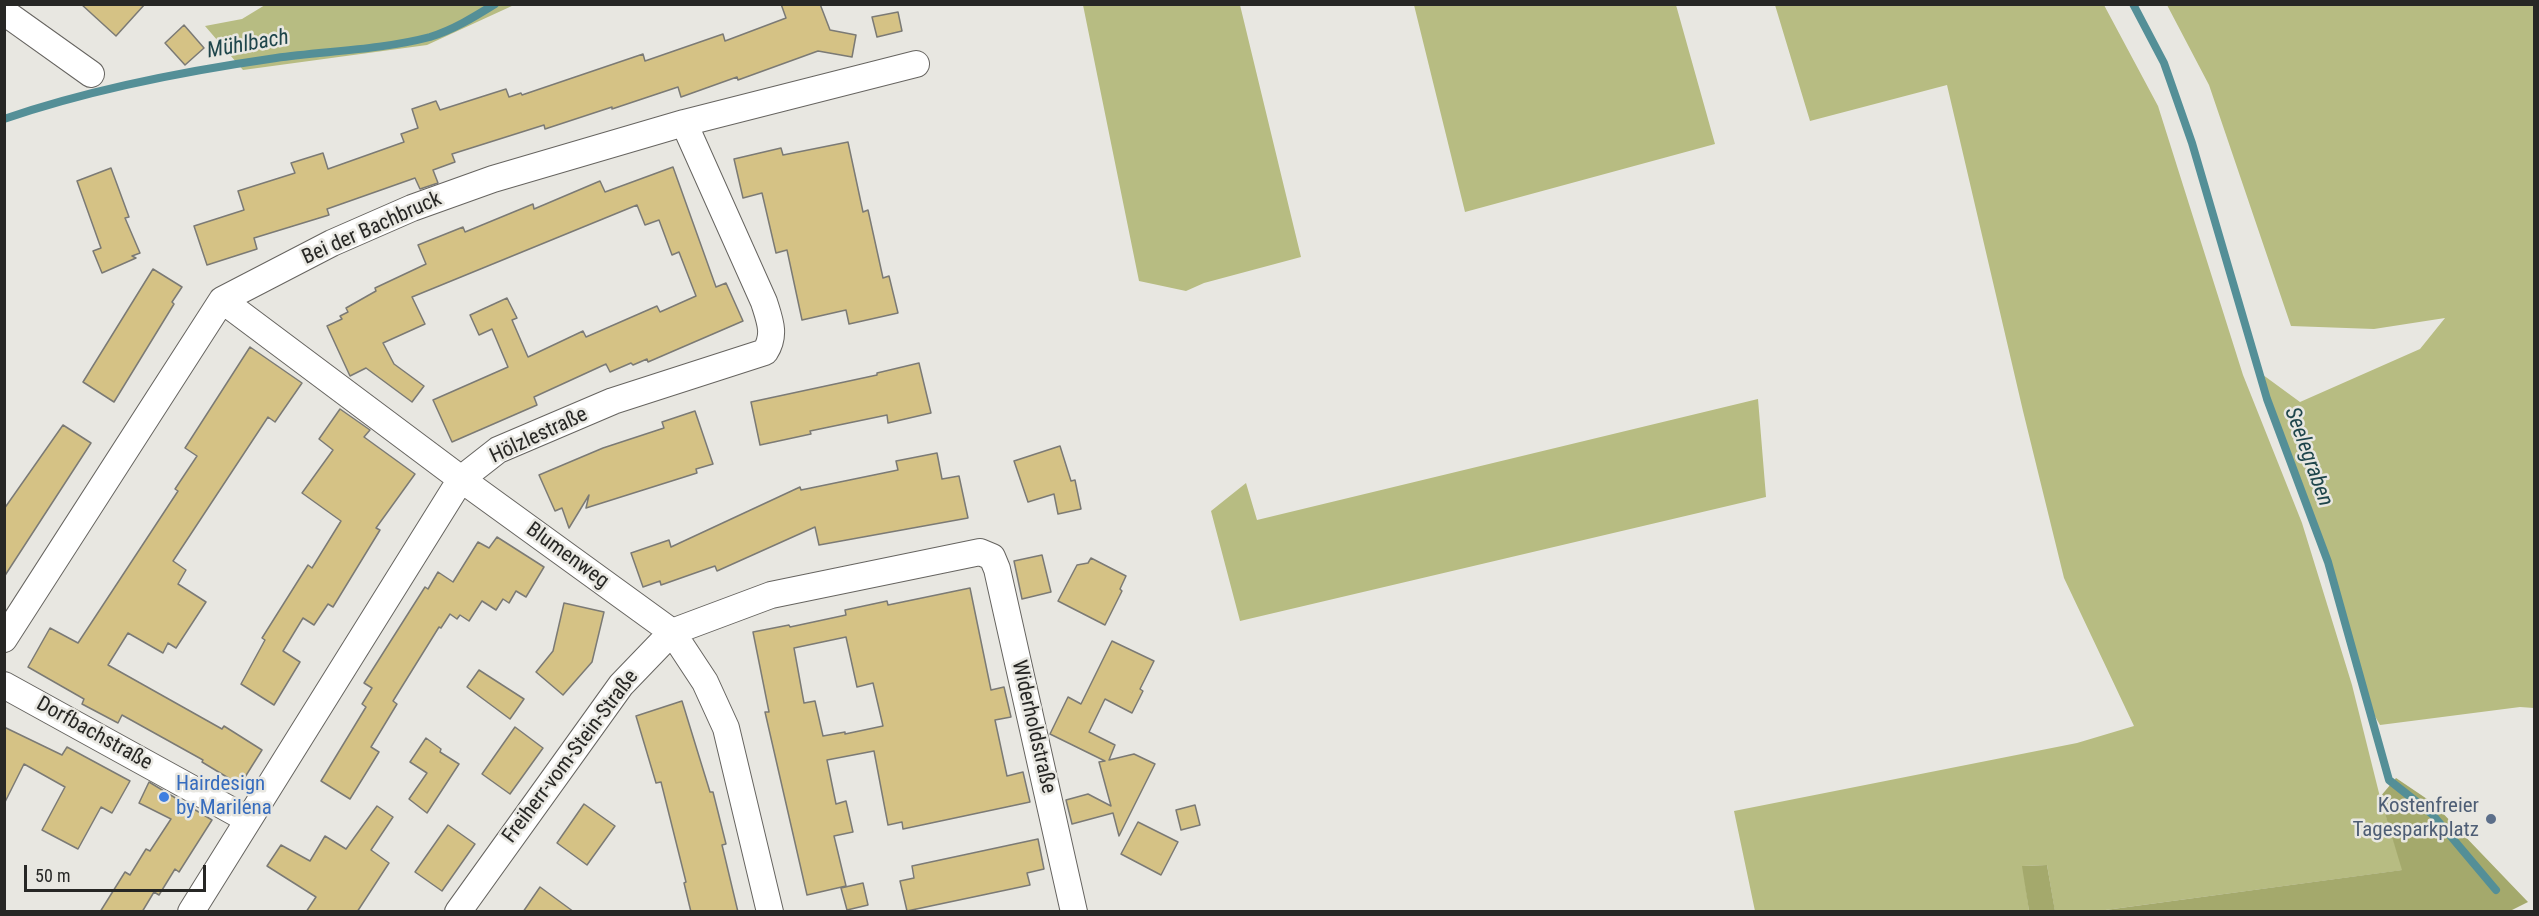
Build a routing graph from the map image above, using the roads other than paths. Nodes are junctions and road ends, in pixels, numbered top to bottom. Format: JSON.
{"nodes":[{"id":1,"x":4,"y":12,"type":"edge"},
{"id":2,"x":915,"y":64,"type":"dead end"},
{"id":3,"x":92,"y":74,"type":"dead end"},
{"id":4,"x":684,"y":123,"type":"junction"},
{"id":5,"x":222,"y":300,"type":"junction"},
{"id":6,"x":460,"y":479,"type":"junction"},
{"id":7,"x":980,"y":552,"type":"joint"},
{"id":8,"x":672,"y":632,"type":"junction"},
{"id":9,"x":4,"y":639,"type":"edge"},
{"id":10,"x":4,"y":685,"type":"edge"},
{"id":11,"x":247,"y":819,"type":"junction"},
{"id":12,"x":191,"y":912,"type":"edge"},
{"id":13,"x":458,"y":912,"type":"edge"},
{"id":14,"x":770,"y":912,"type":"edge"},
{"id":15,"x":1074,"y":912,"type":"edge"}],
"edges":[{"from":1,"to":3,"type":"street"},
{"from":2,"to":4,"type":"street","name":"Bei der Bachbruck"},
{"from":4,"to":5,"type":"street","name":"Bei der Bachbruck"},
{"from":4,"to":6,"type":"street","name":"Hölzlestraße"},
{"from":5,"to":6,"type":"street","name":"Blumenweg"},
{"from":5,"to":9,"type":"street","name":"Bei der Bachbruck"},
{"from":6,"to":8,"type":"street","name":"Blumenweg"},
{"from":6,"to":11,"type":"street","name":"Hölzlestraße"},
{"from":7,"to":8,"type":"street","name":"Freiherr-vom-Stein-Straße"},
{"from":7,"to":15,"type":"street","name":"Widerholdstraße"},
{"from":8,"to":13,"type":"street","name":"Freiherr-vom-Stein-Straße"},
{"from":8,"to":14,"type":"street","name":"Blumenweg"},
{"from":10,"to":11,"type":"street","name":"Dorfbachstraße"},
{"from":11,"to":12,"type":"street","name":"Hölzlestraße"}]}
